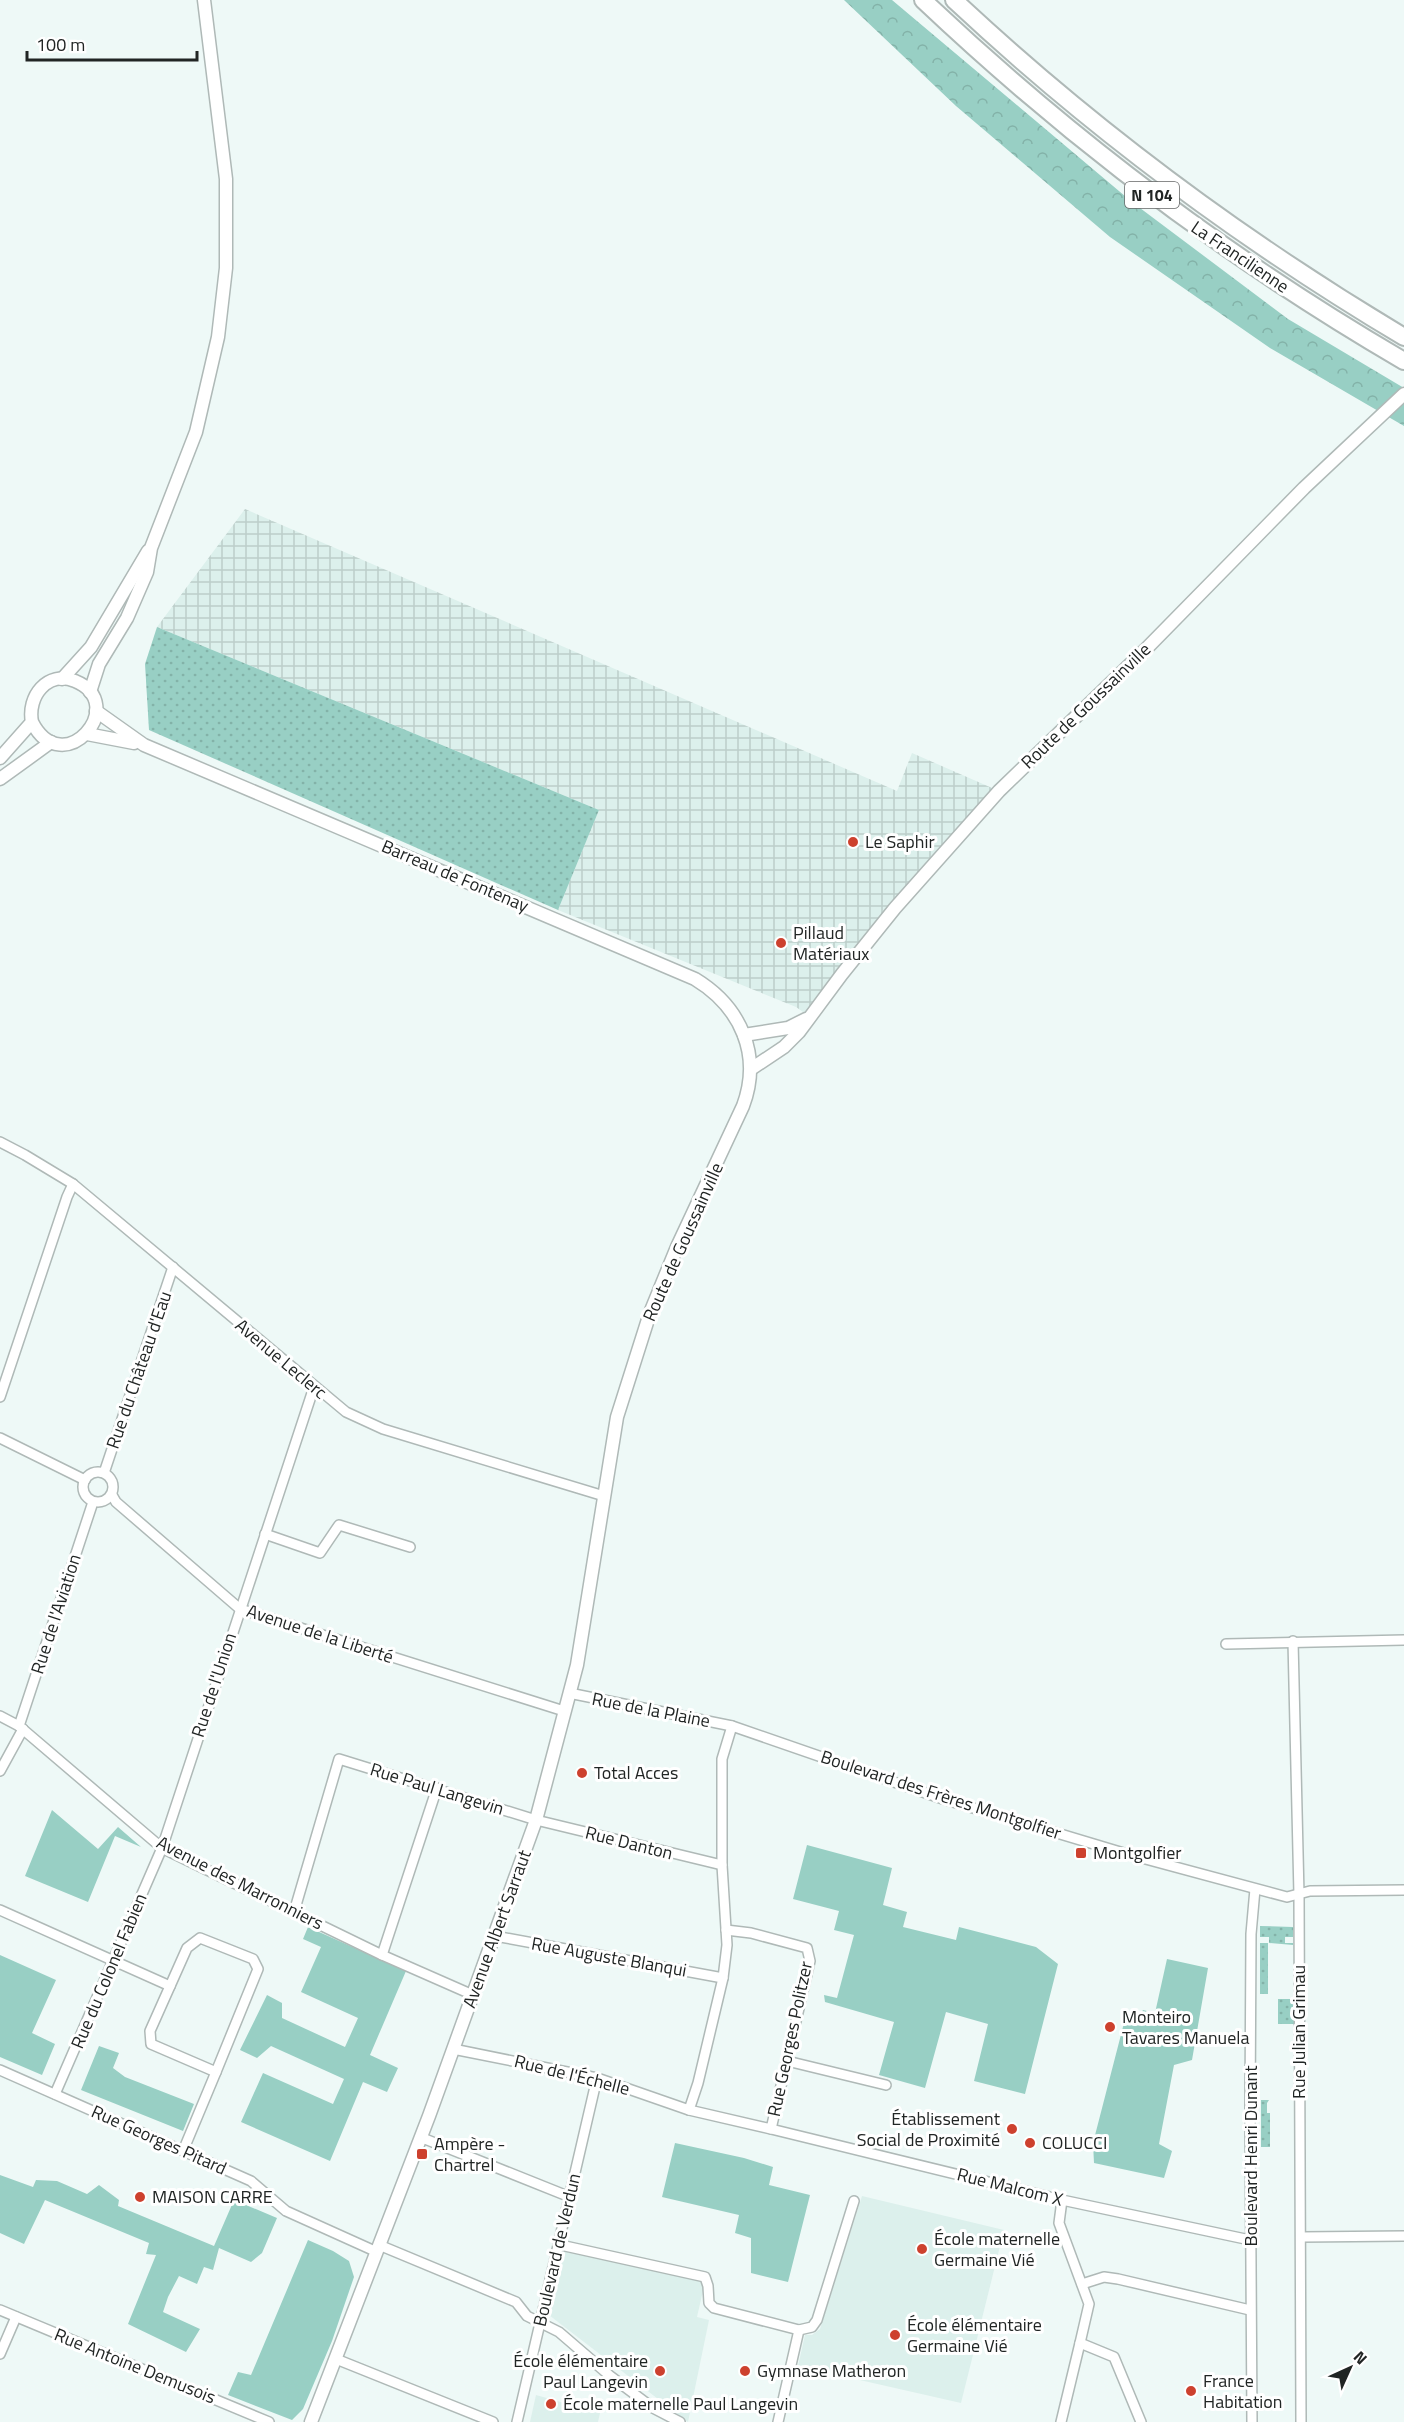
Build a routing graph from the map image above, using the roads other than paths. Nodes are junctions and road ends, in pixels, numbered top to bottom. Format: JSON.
{"nodes":[{"id":1,"x":204,"y":0,"type":"edge"},
{"id":2,"x":922,"y":0,"type":"edge"},
{"id":3,"x":954,"y":0,"type":"edge"},
{"id":4,"x":1404,"y":337,"type":"edge"},
{"id":5,"x":1404,"y":361,"type":"edge"},
{"id":6,"x":1404,"y":394,"type":"edge"},
{"id":7,"x":151,"y":548,"type":"junction"},
{"id":8,"x":62,"y":679,"type":"junction"},
{"id":9,"x":90,"y":692,"type":"junction"},
{"id":10,"x":96,"y":711,"type":"junction"},
{"id":11,"x":32,"y":722,"type":"junction"},
{"id":12,"x":87,"y":734,"type":"junction"},
{"id":13,"x":51,"y":742,"type":"junction"},
{"id":14,"x":144,"y":745,"type":"junction"},
{"id":15,"x":0,"y":758,"type":"edge"},
{"id":16,"x":0,"y":779,"type":"edge"},
{"id":17,"x":810,"y":1017,"type":"junction"},
{"id":18,"x":744,"y":1035,"type":"junction"},
{"id":19,"x":752,"y":1069,"type":"junction"},
{"id":20,"x":0,"y":1142,"type":"edge"},
{"id":21,"x":73,"y":1184,"type":"junction"},
{"id":22,"x":173,"y":1267,"type":"junction"},
{"id":23,"x":314,"y":1387,"type":"junction"},
{"id":24,"x":0,"y":1397,"type":"edge"},
{"id":25,"x":616,"y":1417,"type":"joint"},
{"id":26,"x":0,"y":1438,"type":"edge"},
{"id":27,"x":104,"y":1473,"type":"junction"},
{"id":28,"x":85,"y":1480,"type":"junction"},
{"id":29,"x":112,"y":1495,"type":"junction"},
{"id":30,"x":604,"y":1496,"type":"junction"},
{"id":31,"x":93,"y":1502,"type":"junction"},
{"id":32,"x":265,"y":1534,"type":"junction"},
{"id":33,"x":410,"y":1547,"type":"dead end"},
{"id":34,"x":240,"y":1609,"type":"junction"},
{"id":35,"x":1404,"y":1640,"type":"edge"},
{"id":36,"x":1293,"y":1641,"type":"junction"},
{"id":37,"x":1226,"y":1644,"type":"dead end"},
{"id":38,"x":569,"y":1693,"type":"junction"},
{"id":39,"x":564,"y":1711,"type":"junction"},
{"id":40,"x":0,"y":1716,"type":"edge"},
{"id":41,"x":732,"y":1726,"type":"junction"},
{"id":42,"x":21,"y":1727,"type":"junction"},
{"id":43,"x":0,"y":1771,"type":"edge"},
{"id":44,"x":437,"y":1788,"type":"junction"},
{"id":45,"x":536,"y":1820,"type":"junction"},
{"id":46,"x":162,"y":1848,"type":"junction"},
{"id":47,"x":722,"y":1865,"type":"junction"},
{"id":48,"x":1255,"y":1889,"type":"junction"},
{"id":49,"x":1404,"y":1890,"type":"edge"},
{"id":50,"x":1299,"y":1895,"type":"junction"},
{"id":51,"x":0,"y":1910,"type":"edge"},
{"id":52,"x":294,"y":1912,"type":"junction"},
{"id":53,"x":726,"y":1930,"type":"junction"},
{"id":54,"x":495,"y":1936,"type":"junction"},
{"id":55,"x":382,"y":1955,"type":"junction"},
{"id":56,"x":114,"y":1960,"type":"junction"},
{"id":57,"x":723,"y":1978,"type":"junction"},
{"id":58,"x":170,"y":1986,"type":"junction"},
{"id":59,"x":473,"y":1995,"type":"junction"},
{"id":60,"x":453,"y":2049,"type":"junction"},
{"id":61,"x":787,"y":2061,"type":"junction"},
{"id":62,"x":0,"y":2070,"type":"edge"},
{"id":63,"x":216,"y":2072,"type":"junction"},
{"id":64,"x":597,"y":2078,"type":"junction"},
{"id":65,"x":886,"y":2085,"type":"dead end"},
{"id":66,"x":56,"y":2094,"type":"junction"},
{"id":67,"x":689,"y":2110,"type":"junction"},
{"id":68,"x":771,"y":2129,"type":"junction"},
{"id":69,"x":420,"y":2138,"type":"junction"},
{"id":70,"x":183,"y":2151,"type":"junction"},
{"id":71,"x":570,"y":2197,"type":"junction"},
{"id":72,"x":854,"y":2200,"type":"dead end"},
{"id":73,"x":1062,"y":2200,"type":"junction"},
{"id":74,"x":1404,"y":2236,"type":"edge"},
{"id":75,"x":1302,"y":2237,"type":"junction"},
{"id":76,"x":1250,"y":2240,"type":"junction"},
{"id":77,"x":559,"y":2242,"type":"junction"},
{"id":78,"x":378,"y":2248,"type":"junction"},
{"id":79,"x":1082,"y":2284,"type":"junction"},
{"id":80,"x":0,"y":2310,"type":"edge"},
{"id":81,"x":1250,"y":2310,"type":"junction"},
{"id":82,"x":16,"y":2317,"type":"junction"},
{"id":83,"x":539,"y":2323,"type":"junction"},
{"id":84,"x":799,"y":2330,"type":"junction"},
{"id":85,"x":1080,"y":2343,"type":"junction"},
{"id":86,"x":0,"y":2354,"type":"edge"},
{"id":87,"x":336,"y":2359,"type":"junction"},
{"id":88,"x":269,"y":2422,"type":"edge"},
{"id":89,"x":311,"y":2422,"type":"edge"},
{"id":90,"x":493,"y":2422,"type":"edge"},
{"id":91,"x":517,"y":2422,"type":"edge"},
{"id":92,"x":680,"y":2422,"type":"edge"},
{"id":93,"x":778,"y":2422,"type":"edge"},
{"id":94,"x":1060,"y":2422,"type":"edge"},
{"id":95,"x":1141,"y":2422,"type":"edge"},
{"id":96,"x":1252,"y":2422,"type":"edge"},
{"id":97,"x":1302,"y":2422,"type":"edge"}],
"edges":[{"from":1,"to":7,"type":"street"},
{"from":2,"to":5,"type":"highway","name":"La Francilienne","number":"N 104"},
{"from":3,"to":4,"type":"highway","name":"La Francilienne","number":"N 104"},
{"from":6,"to":17,"type":"street","name":"Route de Goussainville"},
{"from":7,"to":8,"type":"street"},
{"from":7,"to":9,"type":"street"},
{"from":8,"to":9,"type":"street"},
{"from":8,"to":11,"type":"street"},
{"from":9,"to":10,"type":"street"},
{"from":10,"to":12,"type":"street"},
{"from":10,"to":14,"type":"street","name":"Barreau de Fontenay"},
{"from":11,"to":13,"type":"street"},
{"from":11,"to":15,"type":"street"},
{"from":12,"to":13,"type":"street"},
{"from":12,"to":14,"type":"street","name":"Barreau de Fontenay"},
{"from":13,"to":16,"type":"street"},
{"from":14,"to":18,"type":"street","name":"Barreau de Fontenay"},
{"from":17,"to":18,"type":"street","name":"Route de Goussainville"},
{"from":17,"to":19,"type":"street","name":"Route de Goussainville"},
{"from":18,"to":19,"type":"street","name":"Route de Goussainville"},
{"from":19,"to":25,"type":"street","name":"Route de Goussainville"},
{"from":20,"to":21,"type":"street","name":"Avenue Leclerc"},
{"from":21,"to":22,"type":"street","name":"Avenue Leclerc"},
{"from":21,"to":24,"type":"street"},
{"from":22,"to":23,"type":"street","name":"Avenue Leclerc"},
{"from":22,"to":27,"type":"street","name":"Rue du Château d'Eau"},
{"from":23,"to":30,"type":"street","name":"Avenue Leclerc"},
{"from":23,"to":32,"type":"street","name":"Rue de l'Union"},
{"from":25,"to":30,"type":"street","name":"Avenue Albert Sarraut"},
{"from":26,"to":28,"type":"street"},
{"from":27,"to":28,"type":"street"},
{"from":27,"to":29,"type":"street"},
{"from":28,"to":31,"type":"street"},
{"from":29,"to":31,"type":"street"},
{"from":29,"to":34,"type":"street","name":"Avenue de la Liberté"},
{"from":30,"to":38,"type":"street","name":"Avenue Albert Sarraut"},
{"from":31,"to":42,"type":"street","name":"Rue de l'Aviation"},
{"from":32,"to":33,"type":"street"},
{"from":32,"to":34,"type":"street","name":"Rue de l'Union"},
{"from":34,"to":39,"type":"street","name":"Avenue de la Liberté"},
{"from":34,"to":46,"type":"street","name":"Rue de l'Union"},
{"from":35,"to":36,"type":"street"},
{"from":36,"to":37,"type":"street"},
{"from":36,"to":50,"type":"street","name":"Rue Julian Grimau"},
{"from":38,"to":39,"type":"street","name":"Avenue Albert Sarraut"},
{"from":38,"to":41,"type":"street","name":"Rue de la Plaine"},
{"from":39,"to":45,"type":"street","name":"Avenue Albert Sarraut"},
{"from":40,"to":42,"type":"street","name":"Avenue des Marronniers"},
{"from":41,"to":47,"type":"street"},
{"from":41,"to":48,"type":"street","name":"Boulevard des Frères Montgolfier"},
{"from":42,"to":43,"type":"street","name":"Rue de l'Aviation"},
{"from":42,"to":46,"type":"street","name":"Avenue des Marronniers"},
{"from":44,"to":45,"type":"street","name":"Rue Paul Langevin"},
{"from":44,"to":52,"type":"street","name":"Rue Paul Langevin"},
{"from":44,"to":55,"type":"street"},
{"from":45,"to":47,"type":"street","name":"Rue Danton"},
{"from":45,"to":54,"type":"street","name":"Avenue Albert Sarraut"},
{"from":46,"to":52,"type":"street","name":"Avenue des Marronniers"},
{"from":46,"to":56,"type":"street","name":"Rue du Colonel Fabien"},
{"from":47,"to":53,"type":"street"},
{"from":48,"to":50,"type":"street","name":"Boulevard des Frères Montgolfier"},
{"from":48,"to":76,"type":"street","name":"Boulevard Henri Dunant"},
{"from":49,"to":50,"type":"street","name":"Boulevard des Frères Montgolfier"},
{"from":50,"to":75,"type":"street","name":"Rue Julian Grimau"},
{"from":51,"to":56,"type":"street"},
{"from":52,"to":55,"type":"street","name":"Avenue des Marronniers"},
{"from":53,"to":57,"type":"street"},
{"from":53,"to":61,"type":"street","name":"Rue Georges Politzer"},
{"from":54,"to":57,"type":"street","name":"Rue Auguste Blanqui"},
{"from":54,"to":59,"type":"street","name":"Avenue Albert Sarraut"},
{"from":55,"to":59,"type":"street","name":"Avenue des Marronniers"},
{"from":56,"to":58,"type":"street"},
{"from":56,"to":66,"type":"street","name":"Rue du Colonel Fabien"},
{"from":57,"to":67,"type":"street"},
{"from":58,"to":63,"type":"street"},
{"from":58,"to":63,"type":"street"},
{"from":59,"to":60,"type":"street","name":"Avenue Albert Sarraut"},
{"from":60,"to":64,"type":"street","name":"Rue de l'Échelle"},
{"from":60,"to":69,"type":"street","name":"Avenue Albert Sarraut"},
{"from":61,"to":65,"type":"street"},
{"from":61,"to":68,"type":"street","name":"Rue Georges Politzer"},
{"from":62,"to":66,"type":"street","name":"Rue Georges Pitard"},
{"from":63,"to":70,"type":"street"},
{"from":64,"to":67,"type":"street","name":"Rue de l'Échelle"},
{"from":64,"to":71,"type":"street","name":"Boulevard de Verdun"},
{"from":66,"to":70,"type":"street","name":"Rue Georges Pitard"},
{"from":67,"to":68,"type":"street","name":"Rue Georges Politzer"},
{"from":68,"to":73,"type":"street","name":"Rue Malcom X"},
{"from":69,"to":71,"type":"street"},
{"from":69,"to":78,"type":"street","name":"Avenue Albert Sarraut"},
{"from":70,"to":78,"type":"street","name":"Rue Georges Pitard"},
{"from":71,"to":77,"type":"street","name":"Boulevard de Verdun"},
{"from":72,"to":84,"type":"street"},
{"from":73,"to":76,"type":"street","name":"Rue Malcom X"},
{"from":73,"to":79,"type":"street"},
{"from":74,"to":75,"type":"street"},
{"from":75,"to":97,"type":"street","name":"Rue Julian Grimau"},
{"from":76,"to":81,"type":"street","name":"Boulevard Henri Dunant"},
{"from":77,"to":83,"type":"street","name":"Boulevard de Verdun"},
{"from":77,"to":84,"type":"street"},
{"from":78,"to":83,"type":"street","name":"Rue Georges Pitard"},
{"from":78,"to":87,"type":"street","name":"Avenue Albert Sarraut"},
{"from":79,"to":81,"type":"street"},
{"from":79,"to":85,"type":"street"},
{"from":80,"to":82,"type":"street","name":"Rue Antoine Demusois"},
{"from":81,"to":96,"type":"street","name":"Boulevard Henri Dunant"},
{"from":82,"to":86,"type":"street"},
{"from":82,"to":88,"type":"street","name":"Rue Antoine Demusois"},
{"from":83,"to":91,"type":"street","name":"Boulevard de Verdun"},
{"from":83,"to":92,"type":"street","name":"Rue Georges Pitard"},
{"from":84,"to":93,"type":"street"},
{"from":85,"to":94,"type":"street"},
{"from":85,"to":95,"type":"street"},
{"from":87,"to":89,"type":"street","name":"Avenue Albert Sarraut"},
{"from":87,"to":90,"type":"street"}]}
